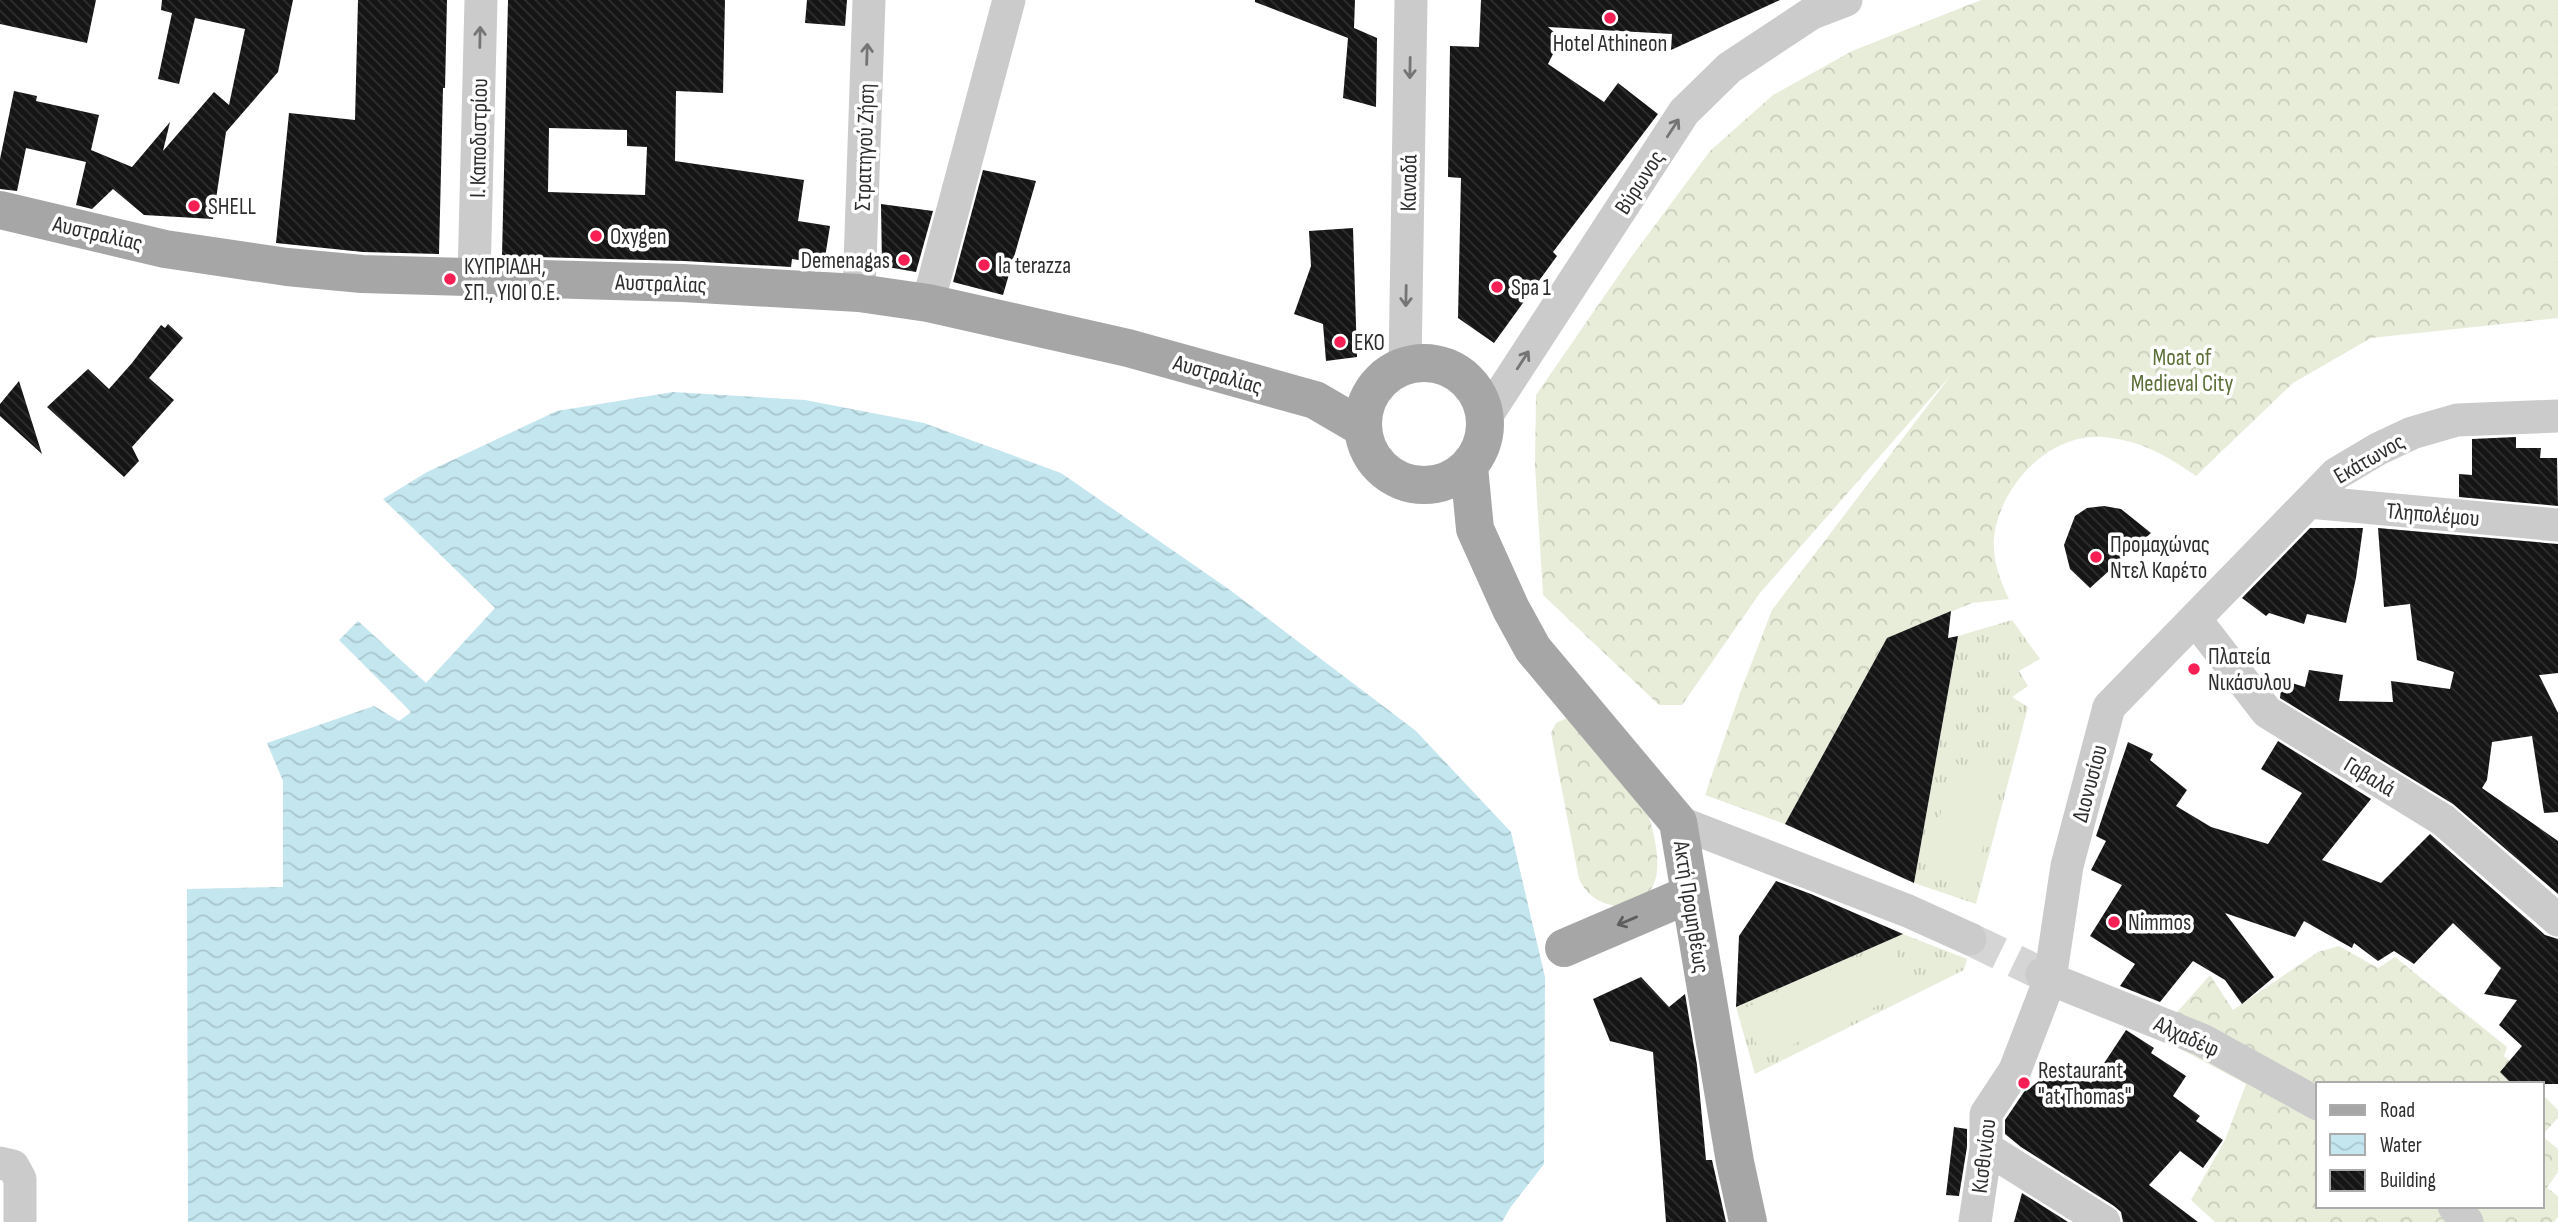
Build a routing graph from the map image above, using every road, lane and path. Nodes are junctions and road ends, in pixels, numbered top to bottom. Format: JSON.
{"nodes":[{"id":1,"x":481,"y":0,"type":"edge"},
{"id":2,"x":869,"y":0,"type":"edge"},
{"id":3,"x":1009,"y":0,"type":"edge"},
{"id":4,"x":1411,"y":0,"type":"edge"},
{"id":5,"x":1846,"y":0,"type":"edge"},
{"id":6,"x":1809,"y":6,"type":"edge"},
{"id":7,"x":0,"y":210,"type":"edge"},
{"id":8,"x":474,"y":277,"type":"junction"},
{"id":9,"x":859,"y":293,"type":"junction"},
{"id":10,"x":928,"y":303,"type":"junction"},
{"id":11,"x":1405,"y":366,"type":"junction"},
{"id":12,"x":1373,"y":390,"type":"junction"},
{"id":13,"x":1315,"y":400,"type":"junction"},
{"id":14,"x":2558,"y":416,"type":"edge"},
{"id":15,"x":1485,"y":418,"type":"junction"},
{"id":16,"x":1363,"y":428,"type":"junction"},
{"id":17,"x":1469,"y":467,"type":"junction"},
{"id":18,"x":1433,"y":485,"type":"junction"},
{"id":19,"x":2309,"y":502,"type":"junction"},
{"id":20,"x":2558,"y":525,"type":"edge"},
{"id":21,"x":1475,"y":529,"type":"junction"},
{"id":22,"x":2195,"y":619,"type":"junction"},
{"id":23,"x":1678,"y":822,"type":"junction"},
{"id":24,"x":1690,"y":894,"type":"junction"},
{"id":25,"x":2558,"y":920,"type":"edge"},
{"id":26,"x":1970,"y":939,"type":"tunnel mouth"},
{"id":27,"x":1564,"y":948,"type":"dead end"},
{"id":28,"x":2046,"y":976,"type":"junction"},
{"id":29,"x":2316,"y":1103,"type":"edge"},
{"id":30,"x":1986,"y":1148,"type":"junction"},
{"id":31,"x":0,"y":1163,"type":"edge"},
{"id":32,"x":2456,"y":1208,"type":"edge"},
{"id":33,"x":20,"y":1222,"type":"edge"},
{"id":34,"x":1748,"y":1222,"type":"edge"},
{"id":35,"x":1975,"y":1222,"type":"edge"},
{"id":36,"x":2104,"y":1222,"type":"edge"},
{"id":37,"x":2467,"y":1222,"type":"edge"}],
"edges":[{"from":8,"to":1,"type":"street","name":"Ι. Καποδιστρίου","one_way":true},
{"from":9,"to":2,"type":"street","name":"Στρατηγού Ζήση","one_way":true},
{"from":3,"to":10,"type":"street"},
{"from":4,"to":11,"type":"street","name":"Καναδά","one_way":true},
{"from":5,"to":6,"type":"street","name":"Βύρωνος"},
{"from":15,"to":6,"type":"street","name":"Βύρωνος","one_way":true},
{"from":7,"to":8,"type":"main road","name":"Αυστραλίας"},
{"from":8,"to":9,"type":"main road","name":"Αυστραλίας"},
{"from":9,"to":10,"type":"main road","name":"Αυστραλίας"},
{"from":10,"to":13,"type":"main road","name":"Αυστραλίας"},
{"from":11,"to":12,"type":"main road"},
{"from":11,"to":15,"type":"main road"},
{"from":12,"to":13,"type":"main road"},
{"from":12,"to":16,"type":"main road"},
{"from":13,"to":16,"type":"main road"},
{"from":14,"to":19,"type":"street","name":"Εκάτωνος"},
{"from":15,"to":17,"type":"main road"},
{"from":16,"to":18,"type":"main road"},
{"from":17,"to":18,"type":"main road"},
{"from":17,"to":21,"type":"main road"},
{"from":18,"to":21,"type":"main road"},
{"from":19,"to":20,"type":"street","name":"Τληπολέμου"},
{"from":19,"to":22,"type":"street","name":"Εκάτωνος"},
{"from":21,"to":23,"type":"main road","name":"Ακτή Προμηθέως"},
{"from":22,"to":25,"type":"street","name":"Γαβαλά"},
{"from":22,"to":28,"type":"street","name":"Διονυσίου"},
{"from":23,"to":24,"type":"main road","name":"Ακτή Προμηθέως"},
{"from":23,"to":26,"type":"street"},
{"from":24,"to":27,"type":"main road","one_way":true},
{"from":24,"to":34,"type":"main road","name":"Ακτή Προμηθέως"},
{"from":28,"to":29,"type":"street","name":"Αλχαδέφ"},
{"from":28,"to":30,"type":"street","name":"Κισθινίου"},
{"from":30,"to":35,"type":"street","name":"Κισθινίου"},
{"from":30,"to":36,"type":"street"},
{"from":31,"to":33,"type":"street"},
{"from":32,"to":37,"type":"street"}]}
